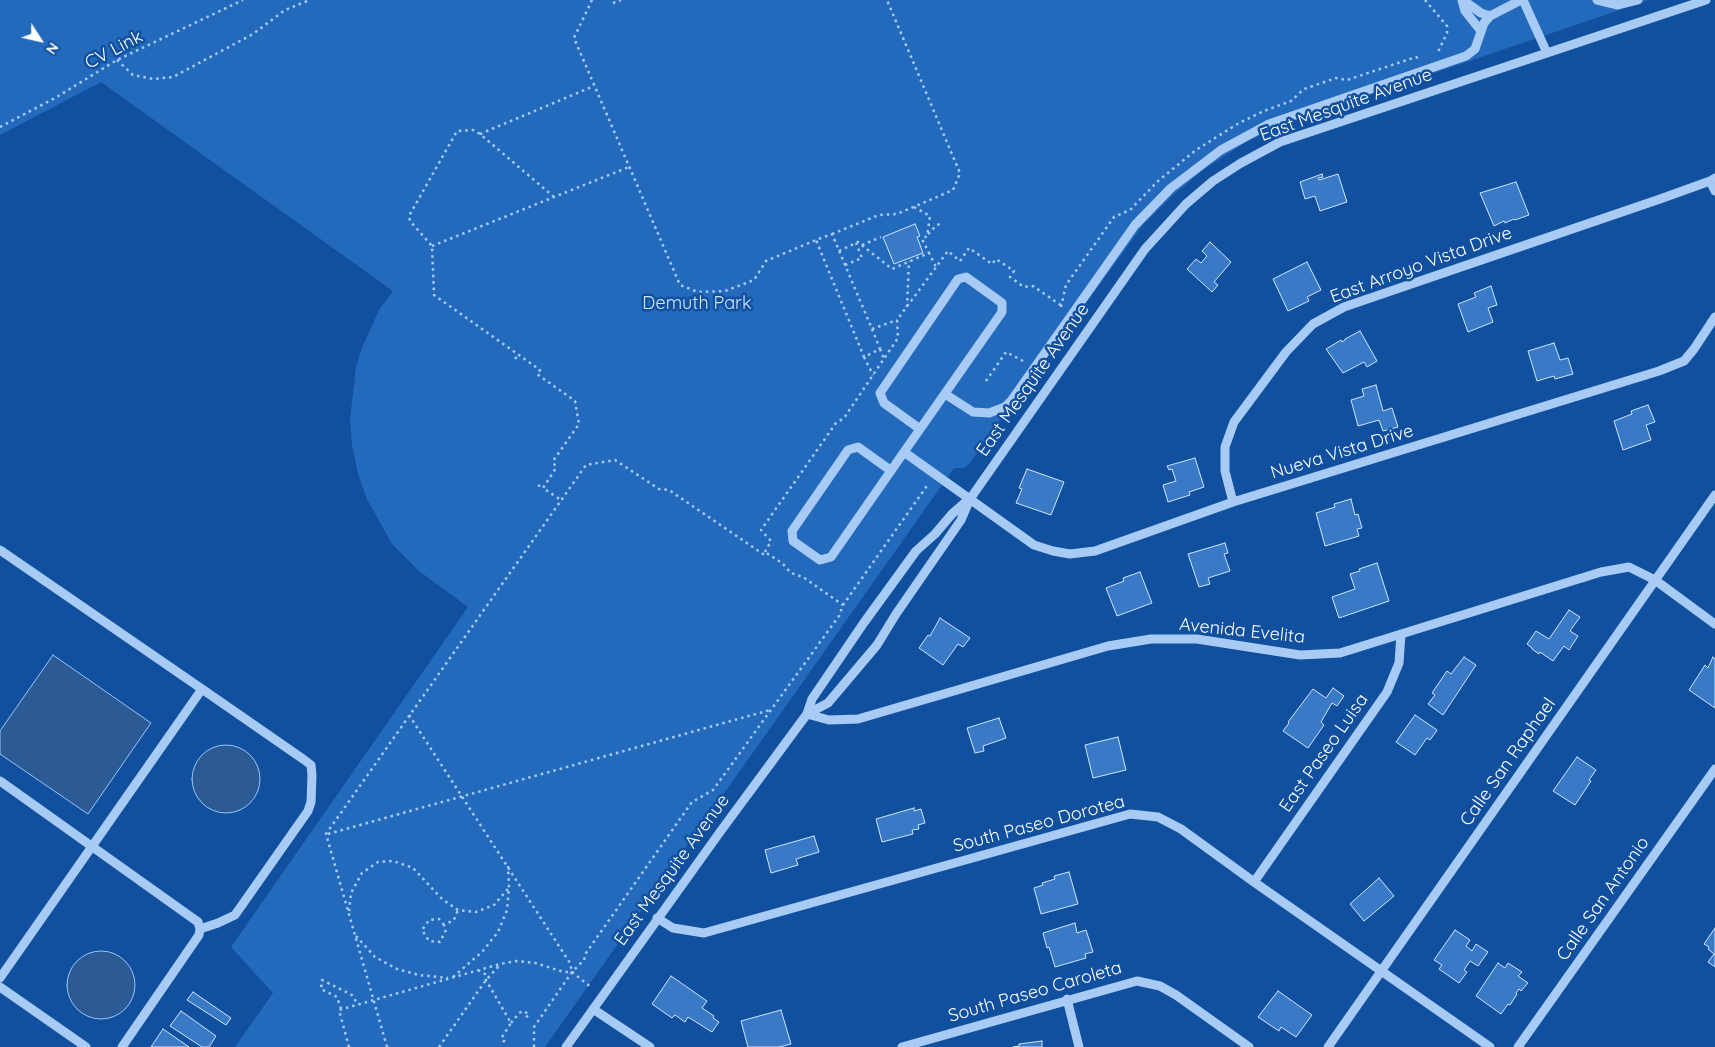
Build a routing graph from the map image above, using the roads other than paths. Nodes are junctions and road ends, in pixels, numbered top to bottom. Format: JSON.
{"nodes":[{"id":1,"x":1462,"y":0,"type":"edge"},
{"id":2,"x":1522,"y":0,"type":"edge"},
{"id":3,"x":1597,"y":0,"type":"edge"},
{"id":4,"x":1638,"y":0,"type":"edge"},
{"id":5,"x":1706,"y":0,"type":"edge"},
{"id":6,"x":1490,"y":16,"type":"junction"},
{"id":7,"x":1481,"y":31,"type":"junction"},
{"id":8,"x":1547,"y":53,"type":"junction"},
{"id":9,"x":1712,"y":179,"type":"edge"},
{"id":10,"x":1715,"y":191,"type":"edge"},
{"id":11,"x":1715,"y":317,"type":"edge"},
{"id":12,"x":945,"y":394,"type":"junction"},
{"id":13,"x":920,"y":428,"type":"junction"},
{"id":14,"x":904,"y":452,"type":"junction"},
{"id":15,"x":890,"y":470,"type":"junction"},
{"id":16,"x":1715,"y":495,"type":"edge"},
{"id":17,"x":970,"y":498,"type":"junction"},
{"id":18,"x":1233,"y":502,"type":"junction"},
{"id":19,"x":0,"y":550,"type":"edge"},
{"id":20,"x":1655,"y":580,"type":"junction"},
{"id":21,"x":1715,"y":624,"type":"edge"},
{"id":22,"x":1400,"y":634,"type":"junction"},
{"id":23,"x":202,"y":689,"type":"junction"},
{"id":24,"x":807,"y":714,"type":"junction"},
{"id":25,"x":1715,"y":769,"type":"edge"},
{"id":26,"x":0,"y":782,"type":"edge"},
{"id":27,"x":92,"y":846,"type":"junction"},
{"id":28,"x":1254,"y":882,"type":"junction"},
{"id":29,"x":657,"y":918,"type":"junction"},
{"id":30,"x":200,"y":929,"type":"junction"},
{"id":31,"x":1382,"y":970,"type":"junction"},
{"id":32,"x":0,"y":978,"type":"edge"},
{"id":33,"x":0,"y":987,"type":"edge"},
{"id":34,"x":1067,"y":1000,"type":"junction"},
{"id":35,"x":593,"y":1009,"type":"junction"},
{"id":36,"x":86,"y":1047,"type":"edge"},
{"id":37,"x":122,"y":1047,"type":"edge"},
{"id":38,"x":566,"y":1047,"type":"edge"},
{"id":39,"x":650,"y":1047,"type":"edge"},
{"id":40,"x":902,"y":1047,"type":"edge"},
{"id":41,"x":1080,"y":1047,"type":"edge"},
{"id":42,"x":1249,"y":1047,"type":"edge"},
{"id":43,"x":1328,"y":1047,"type":"edge"},
{"id":44,"x":1490,"y":1047,"type":"edge"},
{"id":45,"x":1518,"y":1047,"type":"edge"}],
"edges":[{"from":1,"to":6,"type":"street"},
{"from":1,"to":7,"type":"street"},
{"from":2,"to":6,"type":"street"},
{"from":2,"to":8,"type":"street"},
{"from":3,"to":4,"type":"street"},
{"from":5,"to":8,"type":"street","name":"East Mesquite Avenue"},
{"from":6,"to":7,"type":"street"},
{"from":7,"to":12,"type":"street"},
{"from":8,"to":17,"type":"street","name":"East Mesquite Avenue"},
{"from":9,"to":10,"type":"street"},
{"from":9,"to":18,"type":"street","name":"East Arroyo Vista Drive"},
{"from":11,"to":18,"type":"street","name":"Nueva Vista Drive"},
{"from":12,"to":13,"type":"street"},
{"from":12,"to":13,"type":"street"},
{"from":13,"to":14,"type":"street"},
{"from":14,"to":15,"type":"street"},
{"from":14,"to":17,"type":"street","name":"Nueva Vista Drive"},
{"from":15,"to":15,"type":"street"},
{"from":16,"to":20,"type":"street","name":"Calle San Raphael"},
{"from":17,"to":18,"type":"street","name":"Nueva Vista Drive"},
{"from":17,"to":24,"type":"street","name":"East Mesquite Avenue"},
{"from":17,"to":24,"type":"street","name":"East Mesquite Avenue"},
{"from":19,"to":23,"type":"street"},
{"from":20,"to":21,"type":"street","name":"Avenida Evelita"},
{"from":20,"to":22,"type":"street","name":"Avenida Evelita"},
{"from":20,"to":31,"type":"street","name":"Calle San Raphael"},
{"from":22,"to":24,"type":"street","name":"Avenida Evelita"},
{"from":22,"to":28,"type":"street","name":"East Paseo Luisa"},
{"from":23,"to":27,"type":"street"},
{"from":23,"to":30,"type":"street"},
{"from":24,"to":29,"type":"street","name":"East Mesquite Avenue"},
{"from":25,"to":45,"type":"street","name":"Calle San Antonio"},
{"from":26,"to":27,"type":"street"},
{"from":27,"to":30,"type":"street"},
{"from":27,"to":32,"type":"street"},
{"from":28,"to":29,"type":"street","name":"South Paseo Dorotea"},
{"from":28,"to":31,"type":"street","name":"South Paseo Dorotea"},
{"from":29,"to":35,"type":"street","name":"East Mesquite Avenue"},
{"from":30,"to":37,"type":"street"},
{"from":31,"to":43,"type":"street","name":"Calle San Raphael"},
{"from":31,"to":44,"type":"street","name":"South Paseo Dorotea"},
{"from":33,"to":36,"type":"street"},
{"from":34,"to":40,"type":"street","name":"South Paseo Caroleta"},
{"from":34,"to":41,"type":"street"},
{"from":34,"to":42,"type":"street","name":"South Paseo Caroleta"},
{"from":35,"to":38,"type":"street","name":"East Mesquite Avenue"},
{"from":35,"to":39,"type":"street"}]}
